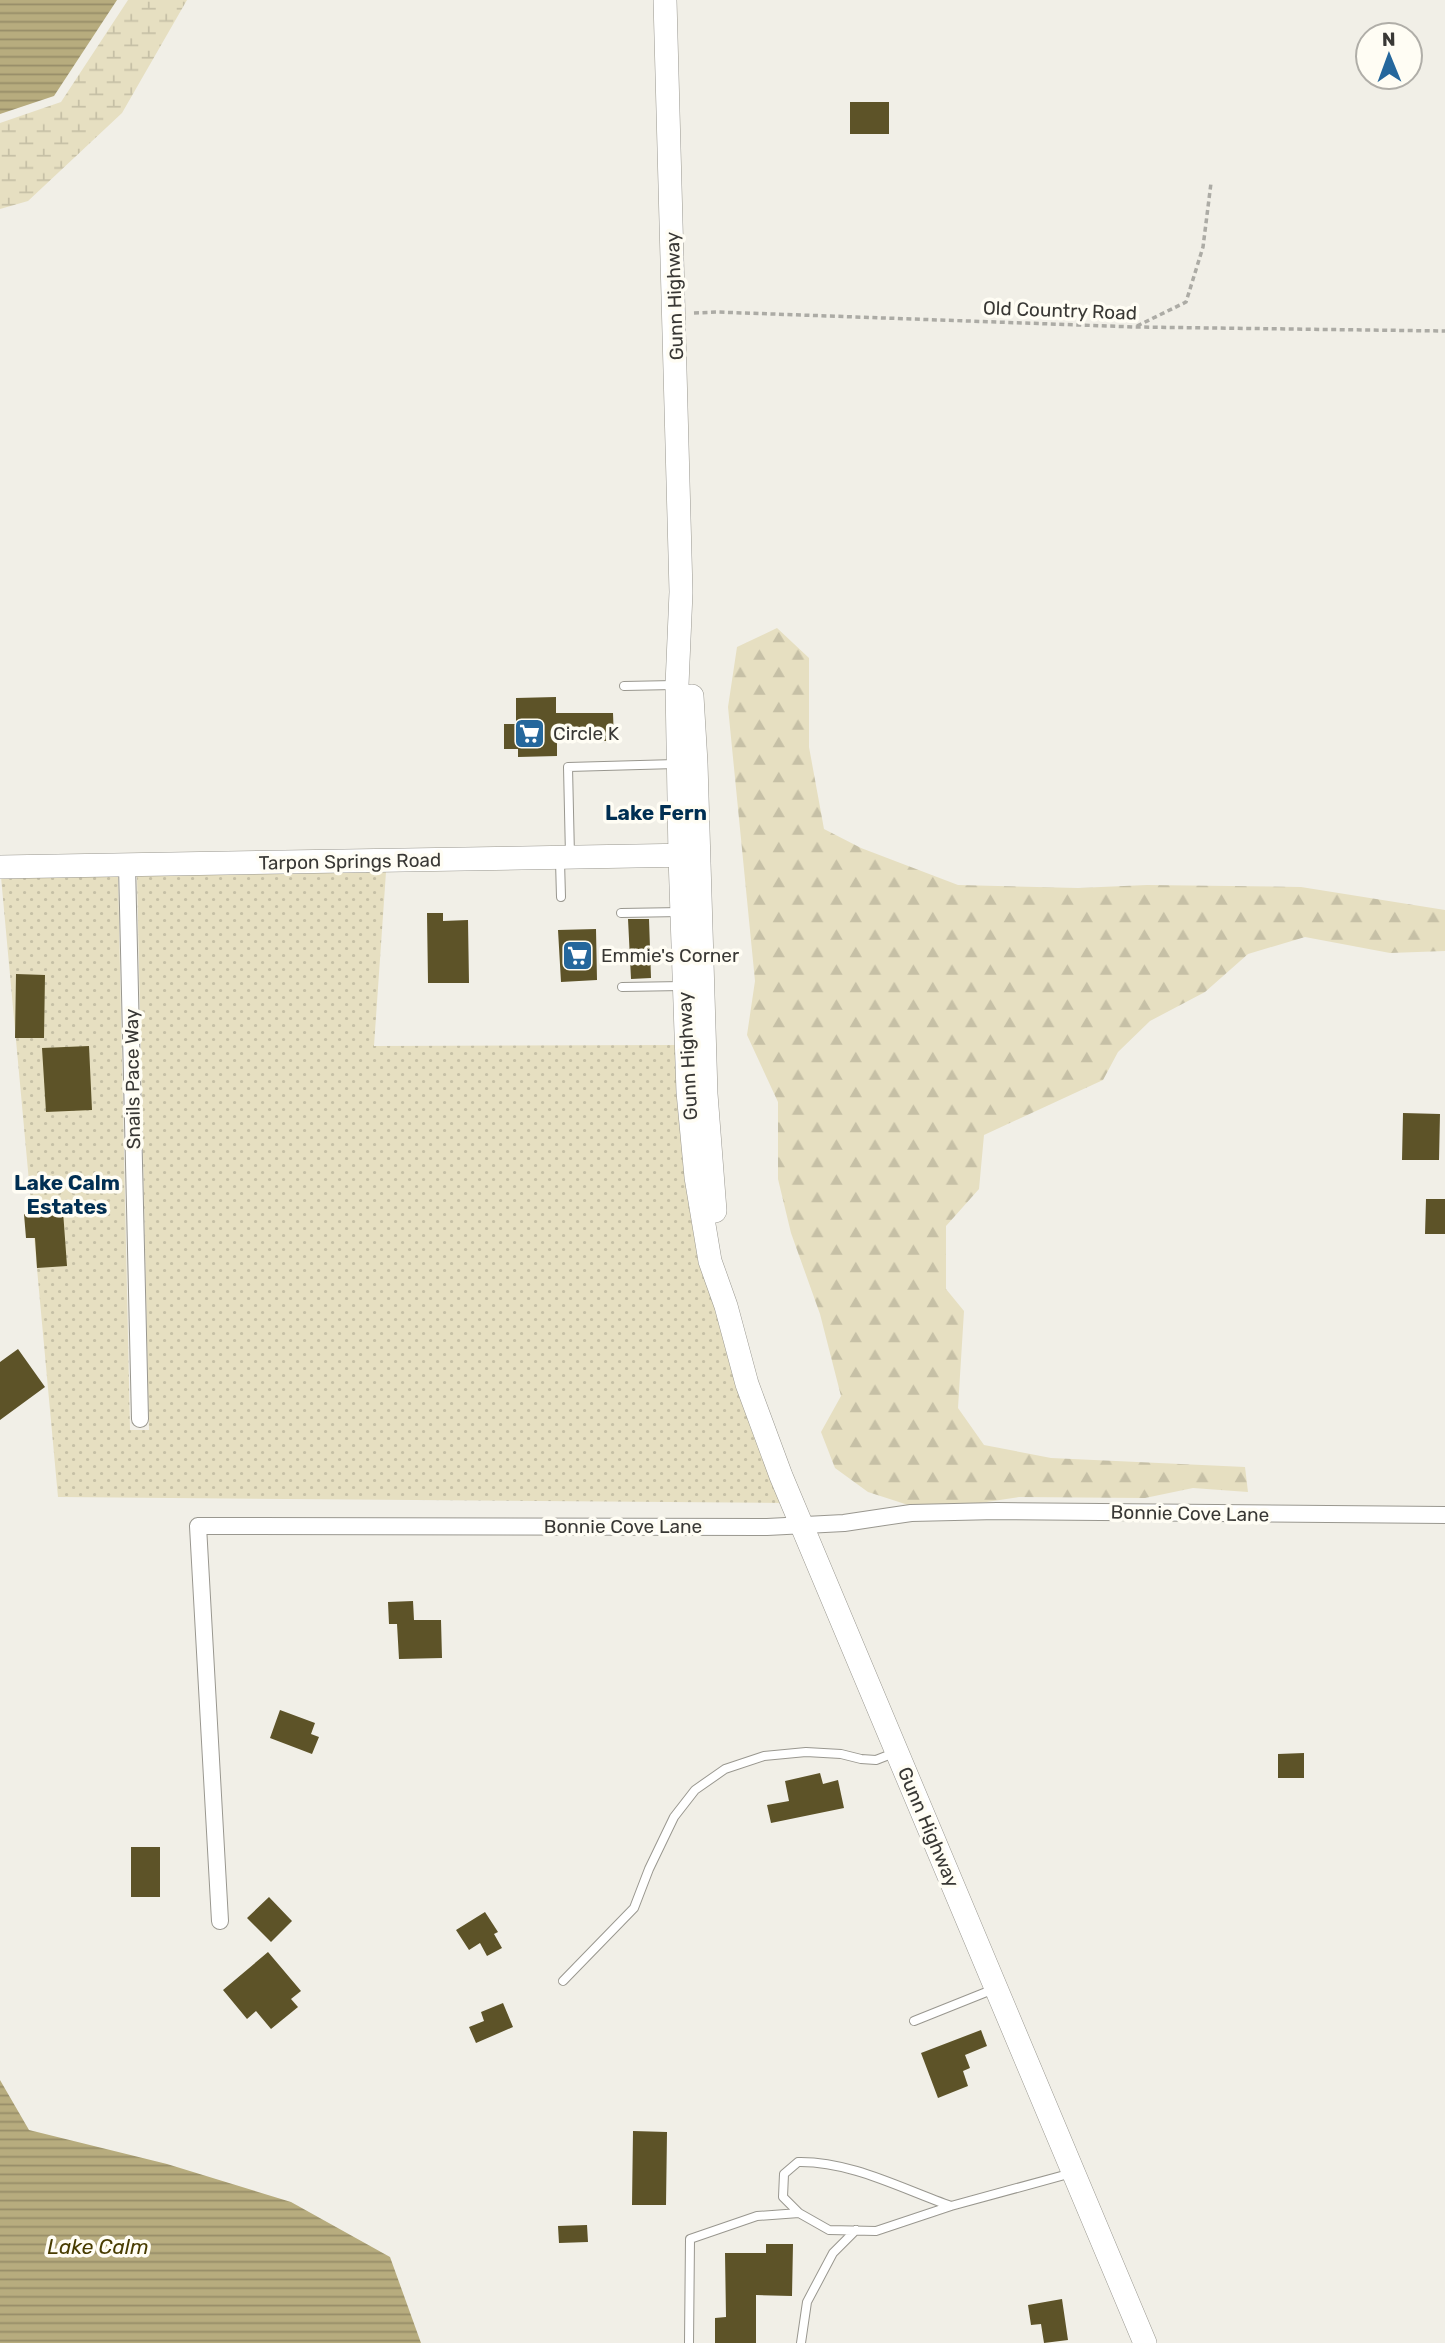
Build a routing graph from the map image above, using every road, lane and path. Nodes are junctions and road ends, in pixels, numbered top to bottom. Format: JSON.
{"nodes":[{"id":1,"x":665,"y":0,"type":"edge"},
{"id":2,"x":1210,"y":183,"type":"dead end"},
{"id":3,"x":674,"y":314,"type":"junction"},
{"id":4,"x":1135,"y":327,"type":"junction"},
{"id":5,"x":1445,"y":331,"type":"edge"},
{"id":6,"x":681,"y":592,"type":"junction"},
{"id":7,"x":677,"y":685,"type":"junction"},
{"id":8,"x":624,"y":686,"type":"dead end"},
{"id":9,"x":679,"y":764,"type":"junction"},
{"id":10,"x":690,"y":855,"type":"junction"},
{"id":11,"x":565,"y":858,"type":"junction"},
{"id":12,"x":127,"y":864,"type":"junction"},
{"id":13,"x":0,"y":867,"type":"edge"},
{"id":14,"x":561,"y":897,"type":"dead end"},
{"id":15,"x":682,"y":912,"type":"junction"},
{"id":16,"x":621,"y":913,"type":"dead end"},
{"id":17,"x":684,"y":986,"type":"junction"},
{"id":18,"x":622,"y":987,"type":"dead end"},
{"id":19,"x":726,"y":1306,"type":"junction"},
{"id":20,"x":140,"y":1419,"type":"dead end"},
{"id":21,"x":1445,"y":1515,"type":"edge"},
{"id":22,"x":801,"y":1526,"type":"junction"},
{"id":23,"x":897,"y":1752,"type":"junction"},
{"id":24,"x":220,"y":1922,"type":"dead end"},
{"id":25,"x":562,"y":1981,"type":"dead end"},
{"id":26,"x":997,"y":1988,"type":"junction"},
{"id":27,"x":914,"y":2021,"type":"dead end"},
{"id":28,"x":1075,"y":2172,"type":"junction"},
{"id":29,"x":951,"y":2206,"type":"junction"},
{"id":30,"x":799,"y":2213,"type":"junction"},
{"id":31,"x":856,"y":2230,"type":"junction"},
{"id":32,"x":689,"y":2343,"type":"edge"},
{"id":33,"x":801,"y":2343,"type":"edge"},
{"id":34,"x":1145,"y":2343,"type":"edge"}],
"edges":[{"from":1,"to":3,"type":"main road","name":"Gunn Highway"},
{"from":2,"to":4,"type":"path"},
{"from":3,"to":4,"type":"path","name":"Old Country Road"},
{"from":3,"to":6,"type":"main road","name":"Gunn Highway"},
{"from":4,"to":5,"type":"path","name":"Old Country Road"},
{"from":6,"to":7,"type":"main road","name":"Gunn Highway"},
{"from":6,"to":10,"type":"main road","name":"Gunn Highway"},
{"from":7,"to":8,"type":"lane"},
{"from":7,"to":9,"type":"main road","name":"Gunn Highway"},
{"from":9,"to":10,"type":"main road","name":"Gunn Highway"},
{"from":9,"to":11,"type":"lane"},
{"from":10,"to":11,"type":"main road","name":"Tarpon Springs Road"},
{"from":10,"to":15,"type":"main road","name":"Gunn Highway"},
{"from":10,"to":19,"type":"main road","name":"Gunn Highway"},
{"from":11,"to":12,"type":"main road","name":"Tarpon Springs Road"},
{"from":11,"to":14,"type":"lane"},
{"from":12,"to":13,"type":"main road","name":"Tarpon Springs Road"},
{"from":12,"to":20,"type":"street","name":"Snails Pace Way"},
{"from":15,"to":16,"type":"lane"},
{"from":15,"to":17,"type":"main road","name":"Gunn Highway"},
{"from":17,"to":18,"type":"lane"},
{"from":17,"to":19,"type":"main road","name":"Gunn Highway"},
{"from":19,"to":22,"type":"main road","name":"Gunn Highway"},
{"from":21,"to":22,"type":"street","name":"Bonnie Cove Lane"},
{"from":22,"to":23,"type":"main road","name":"Gunn Highway"},
{"from":22,"to":24,"type":"street","name":"Bonnie Cove Lane"},
{"from":23,"to":25,"type":"lane"},
{"from":23,"to":26,"type":"main road","name":"Gunn Highway"},
{"from":26,"to":27,"type":"lane"},
{"from":26,"to":28,"type":"main road","name":"Gunn Highway"},
{"from":28,"to":29,"type":"lane"},
{"from":28,"to":34,"type":"main road","name":"Gunn Highway"},
{"from":29,"to":30,"type":"lane"},
{"from":29,"to":31,"type":"lane"},
{"from":30,"to":31,"type":"lane"},
{"from":30,"to":32,"type":"lane"},
{"from":31,"to":33,"type":"lane"}]}
